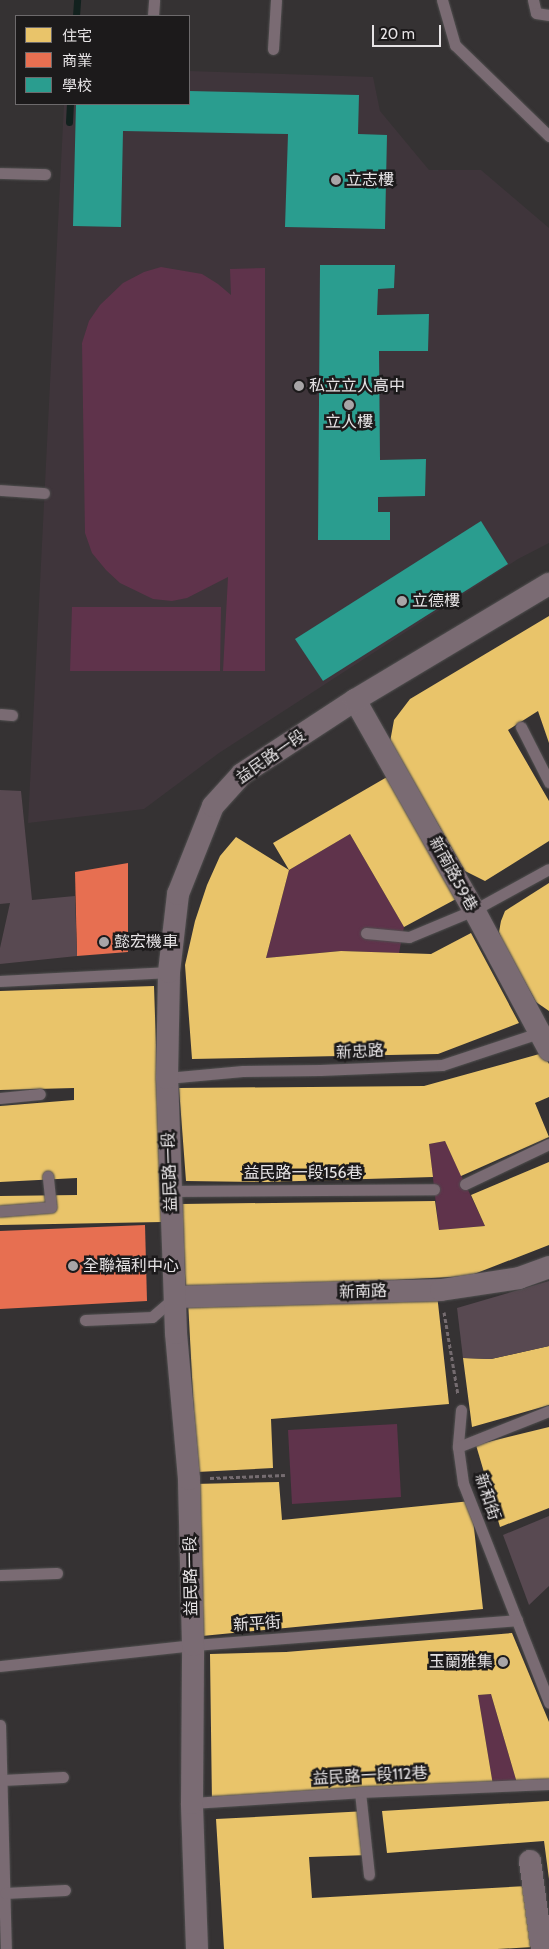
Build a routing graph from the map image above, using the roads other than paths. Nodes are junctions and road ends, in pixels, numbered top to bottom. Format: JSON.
{"nodes":[{"id":1,"x":154,"y":0,"type":"edge"},
{"id":2,"x":276,"y":0,"type":"edge"},
{"id":3,"x":442,"y":0,"type":"edge"},
{"id":4,"x":533,"y":0,"type":"edge"},
{"id":5,"x":153,"y":15,"type":"edge"},
{"id":6,"x":549,"y":15,"type":"edge"},
{"id":7,"x":273,"y":49,"type":"dead end"},
{"id":8,"x":549,"y":136,"type":"edge"},
{"id":9,"x":0,"y":173,"type":"edge"},
{"id":10,"x":45,"y":174,"type":"dead end"},
{"id":11,"x":0,"y":490,"type":"edge"},
{"id":12,"x":44,"y":493,"type":"dead end"},
{"id":13,"x":549,"y":584,"type":"edge"},
{"id":14,"x":355,"y":700,"type":"junction"},
{"id":15,"x":521,"y":727,"type":"dead end"},
{"id":16,"x":549,"y":782,"type":"edge"},
{"id":17,"x":549,"y":869,"type":"edge"},
{"id":18,"x":474,"y":910,"type":"junction"},
{"id":19,"x":366,"y":933,"type":"dead end"},
{"id":20,"x":168,"y":972,"type":"junction"},
{"id":21,"x":0,"y":981,"type":"edge"},
{"id":22,"x":546,"y":1037,"type":"edge"},
{"id":23,"x":167,"y":1078,"type":"junction"},
{"id":24,"x":40,"y":1094,"type":"dead end"},
{"id":25,"x":0,"y":1098,"type":"edge"},
{"id":26,"x":549,"y":1144,"type":"edge"},
{"id":27,"x":48,"y":1176,"type":"dead end"},
{"id":28,"x":465,"y":1184,"type":"dead end"},
{"id":29,"x":434,"y":1189,"type":"dead end"},
{"id":30,"x":171,"y":1191,"type":"junction"},
{"id":31,"x":0,"y":1211,"type":"edge"},
{"id":32,"x":549,"y":1267,"type":"edge"},
{"id":33,"x":175,"y":1297,"type":"junction"},
{"id":34,"x":85,"y":1320,"type":"dead end"},
{"id":35,"x":460,"y":1410,"type":"road end"},
{"id":36,"x":549,"y":1411,"type":"edge"},
{"id":37,"x":458,"y":1446,"type":"junction"},
{"id":38,"x":57,"y":1573,"type":"dead end"},
{"id":39,"x":0,"y":1575,"type":"edge"},
{"id":40,"x":517,"y":1620,"type":"junction"},
{"id":41,"x":193,"y":1645,"type":"junction"},
{"id":42,"x":0,"y":1666,"type":"edge"},
{"id":43,"x":549,"y":1703,"type":"edge"},
{"id":44,"x":0,"y":1725,"type":"edge"},
{"id":45,"x":1,"y":1768,"type":"edge"},
{"id":46,"x":63,"y":1777,"type":"dead end"},
{"id":47,"x":2,"y":1780,"type":"junction"},
{"id":48,"x":549,"y":1784,"type":"edge"},
{"id":49,"x":360,"y":1792,"type":"junction"},
{"id":50,"x":192,"y":1803,"type":"junction"},
{"id":51,"x":530,"y":1861,"type":"dead end"},
{"id":52,"x":370,"y":1875,"type":"dead end"},
{"id":53,"x":65,"y":1890,"type":"dead end"},
{"id":54,"x":5,"y":1893,"type":"junction"},
{"id":55,"x":6,"y":1949,"type":"edge"},
{"id":56,"x":197,"y":1949,"type":"edge"},
{"id":57,"x":542,"y":1949,"type":"edge"}],
"edges":[{"from":1,"to":5,"type":"lane"},
{"from":2,"to":7,"type":"lane"},
{"from":3,"to":8,"type":"lane"},
{"from":4,"to":6,"type":"lane"},
{"from":9,"to":10,"type":"lane"},
{"from":11,"to":12,"type":"lane"},
{"from":13,"to":14,"type":"street","name":"益民路一段"},
{"from":14,"to":18,"type":"street","name":"新南路59巷"},
{"from":14,"to":20,"type":"street","name":"益民路一段"},
{"from":15,"to":16,"type":"lane"},
{"from":17,"to":18,"type":"lane"},
{"from":18,"to":19,"type":"lane"},
{"from":18,"to":22,"type":"street","name":"新南路59巷"},
{"from":20,"to":21,"type":"lane"},
{"from":20,"to":23,"type":"street","name":"益民路一段"},
{"from":22,"to":23,"type":"lane","name":"新忠路"},
{"from":23,"to":30,"type":"street","name":"益民路一段"},
{"from":24,"to":25,"type":"lane"},
{"from":26,"to":28,"type":"lane"},
{"from":27,"to":31,"type":"lane"},
{"from":29,"to":30,"type":"lane","name":"益民路一段156巷"},
{"from":30,"to":33,"type":"street","name":"益民路一段"},
{"from":32,"to":33,"type":"street","name":"新南路"},
{"from":33,"to":34,"type":"lane"},
{"from":33,"to":41,"type":"street","name":"益民路一段"},
{"from":35,"to":37,"type":"lane","name":"新和街"},
{"from":36,"to":37,"type":"lane"},
{"from":37,"to":40,"type":"lane","name":"新和街"},
{"from":38,"to":39,"type":"lane"},
{"from":40,"to":41,"type":"lane","name":"新平街"},
{"from":40,"to":43,"type":"lane","name":"新和街"},
{"from":41,"to":42,"type":"lane","name":"新平街"},
{"from":41,"to":50,"type":"street","name":"益民路一段"},
{"from":44,"to":45,"type":"lane"},
{"from":45,"to":47,"type":"lane"},
{"from":46,"to":47,"type":"lane"},
{"from":47,"to":54,"type":"lane"},
{"from":48,"to":49,"type":"lane","name":"益民路一段112巷"},
{"from":49,"to":50,"type":"lane","name":"益民路一段112巷"},
{"from":49,"to":52,"type":"lane"},
{"from":50,"to":56,"type":"street","name":"益民路一段"},
{"from":51,"to":57,"type":"street"},
{"from":53,"to":54,"type":"lane"},
{"from":54,"to":55,"type":"lane"}]}
